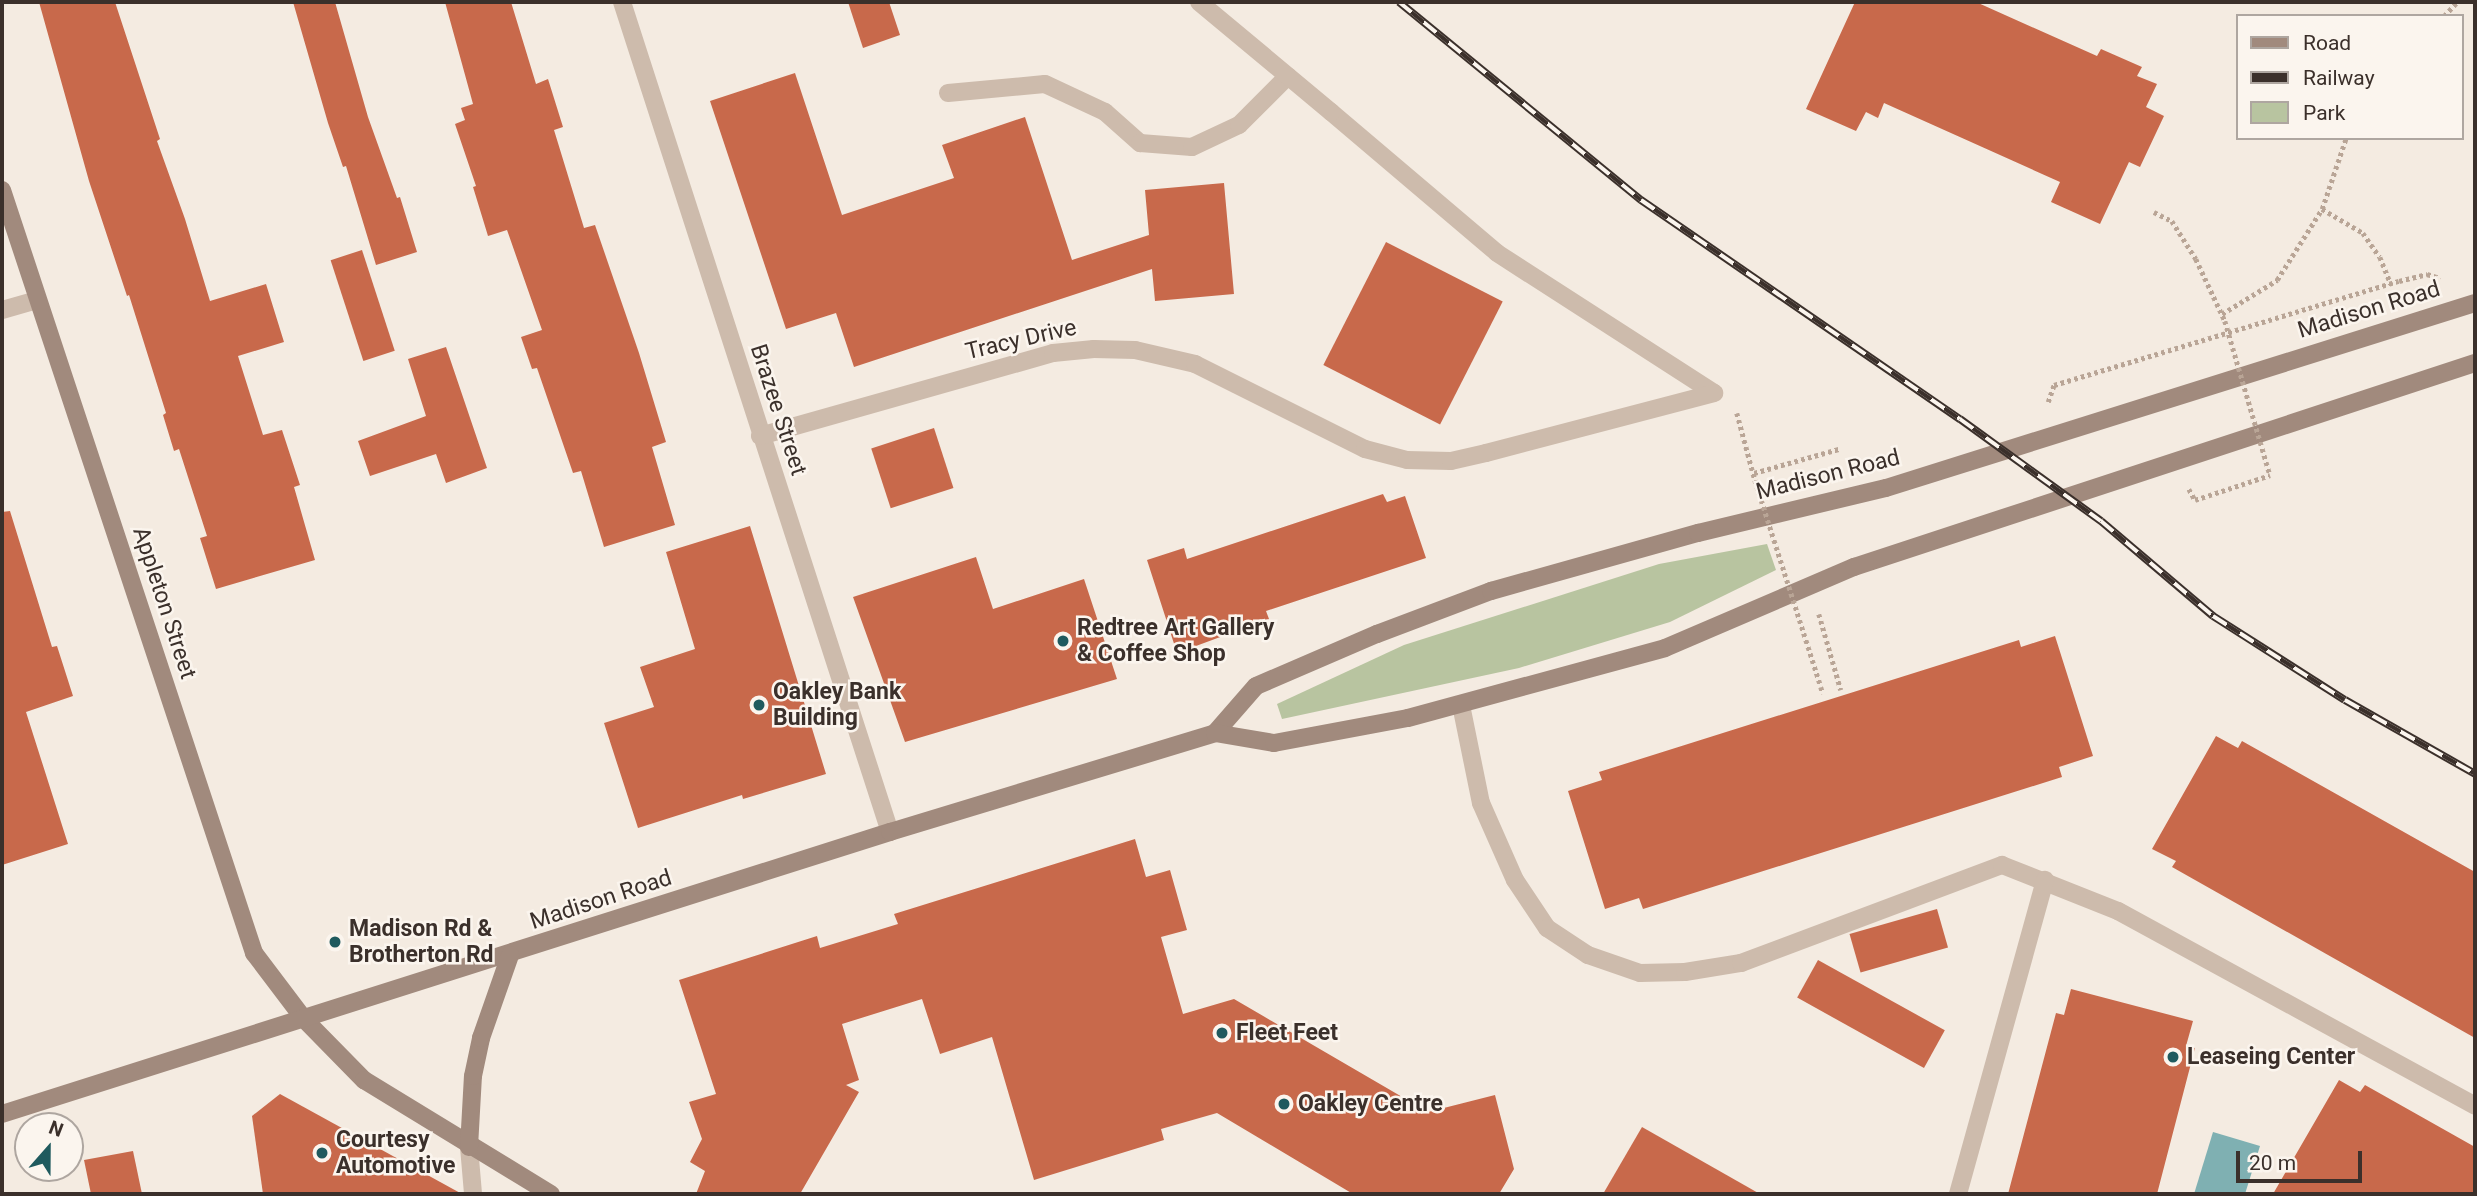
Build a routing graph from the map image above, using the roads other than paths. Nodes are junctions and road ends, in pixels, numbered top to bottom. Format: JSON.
{"nodes":[{"id":1,"x":622,"y":2,"type":"edge"},
{"id":2,"x":1199,"y":2,"type":"edge"},
{"id":3,"x":1288,"y":76,"type":"junction"},
{"id":4,"x":948,"y":93,"type":"dead end"},
{"id":5,"x":2,"y":190,"type":"edge"},
{"id":6,"x":37,"y":300,"type":"junction"},
{"id":7,"x":2475,"y":303,"type":"edge"},
{"id":8,"x":2,"y":310,"type":"edge"},
{"id":9,"x":2475,"y":363,"type":"edge"},
{"id":10,"x":761,"y":436,"type":"junction"},
{"id":11,"x":1461,"y":705,"type":"junction"},
{"id":12,"x":1215,"y":733,"type":"junction"},
{"id":13,"x":890,"y":832,"type":"junction"},
{"id":14,"x":2045,"y":880,"type":"junction"},
{"id":15,"x":510,"y":955,"type":"junction"},
{"id":16,"x":304,"y":1019,"type":"junction"},
{"id":17,"x":2475,"y":1106,"type":"edge"},
{"id":18,"x":2,"y":1114,"type":"edge"},
{"id":19,"x":469,"y":1147,"type":"junction"},
{"id":20,"x":473,"y":1194,"type":"edge"},
{"id":21,"x":551,"y":1194,"type":"edge"},
{"id":22,"x":1958,"y":1194,"type":"edge"}],
"edges":[{"from":1,"to":10,"type":"street","name":"Brazee Street"},
{"from":2,"to":3,"type":"street"},
{"from":3,"to":4,"type":"street"},
{"from":3,"to":10,"type":"street","name":"Tracy Drive"},
{"from":5,"to":6,"type":"main road","name":"Appleton Street"},
{"from":6,"to":8,"type":"street"},
{"from":6,"to":16,"type":"main road","name":"Appleton Street"},
{"from":7,"to":12,"type":"main road","name":"Madison Road"},
{"from":9,"to":11,"type":"main road","name":"Madison Road"},
{"from":10,"to":13,"type":"street","name":"Brazee Street"},
{"from":11,"to":12,"type":"main road","name":"Madison Road"},
{"from":11,"to":14,"type":"street"},
{"from":12,"to":13,"type":"main road","name":"Madison Road"},
{"from":13,"to":15,"type":"main road","name":"Madison Road"},
{"from":14,"to":17,"type":"street"},
{"from":14,"to":22,"type":"street"},
{"from":15,"to":16,"type":"main road","name":"Madison Road"},
{"from":15,"to":19,"type":"main road"},
{"from":16,"to":18,"type":"main road","name":"Madison Road"},
{"from":16,"to":19,"type":"main road","name":"Appleton Street"},
{"from":19,"to":20,"type":"street"},
{"from":19,"to":21,"type":"main road","name":"Appleton Street"}]}
